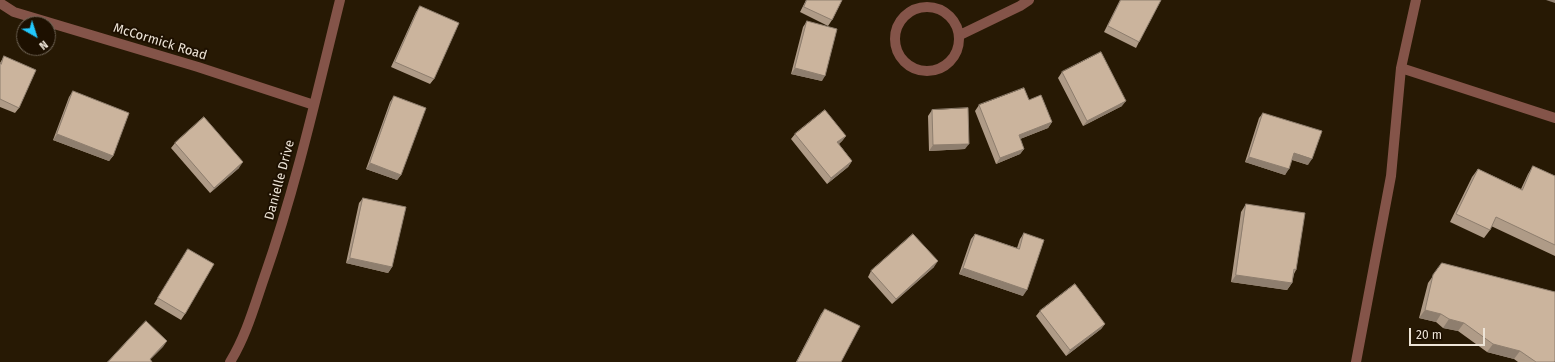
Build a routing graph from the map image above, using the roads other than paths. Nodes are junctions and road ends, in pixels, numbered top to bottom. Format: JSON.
{"nodes":[{"id":1,"x":340,"y":0,"type":"edge"},
{"id":2,"x":1029,"y":0,"type":"edge"},
{"id":3,"x":1416,"y":0,"type":"edge"},
{"id":4,"x":0,"y":3,"type":"edge"},
{"id":5,"x":960,"y":35,"type":"junction"},
{"id":6,"x":1401,"y":68,"type":"junction"},
{"id":7,"x":314,"y":105,"type":"junction"},
{"id":8,"x":1555,"y":118,"type":"edge"},
{"id":9,"x":230,"y":362,"type":"edge"},
{"id":10,"x":1356,"y":362,"type":"edge"}],
"edges":[{"from":1,"to":7,"type":"street","name":"Danielle Drive"},
{"from":2,"to":5,"type":"street"},
{"from":3,"to":6,"type":"street"},
{"from":4,"to":7,"type":"street","name":"McCormick Road"},
{"from":5,"to":5,"type":"street"},
{"from":6,"to":8,"type":"street"},
{"from":6,"to":10,"type":"street"},
{"from":7,"to":9,"type":"street","name":"Danielle Drive"}]}
